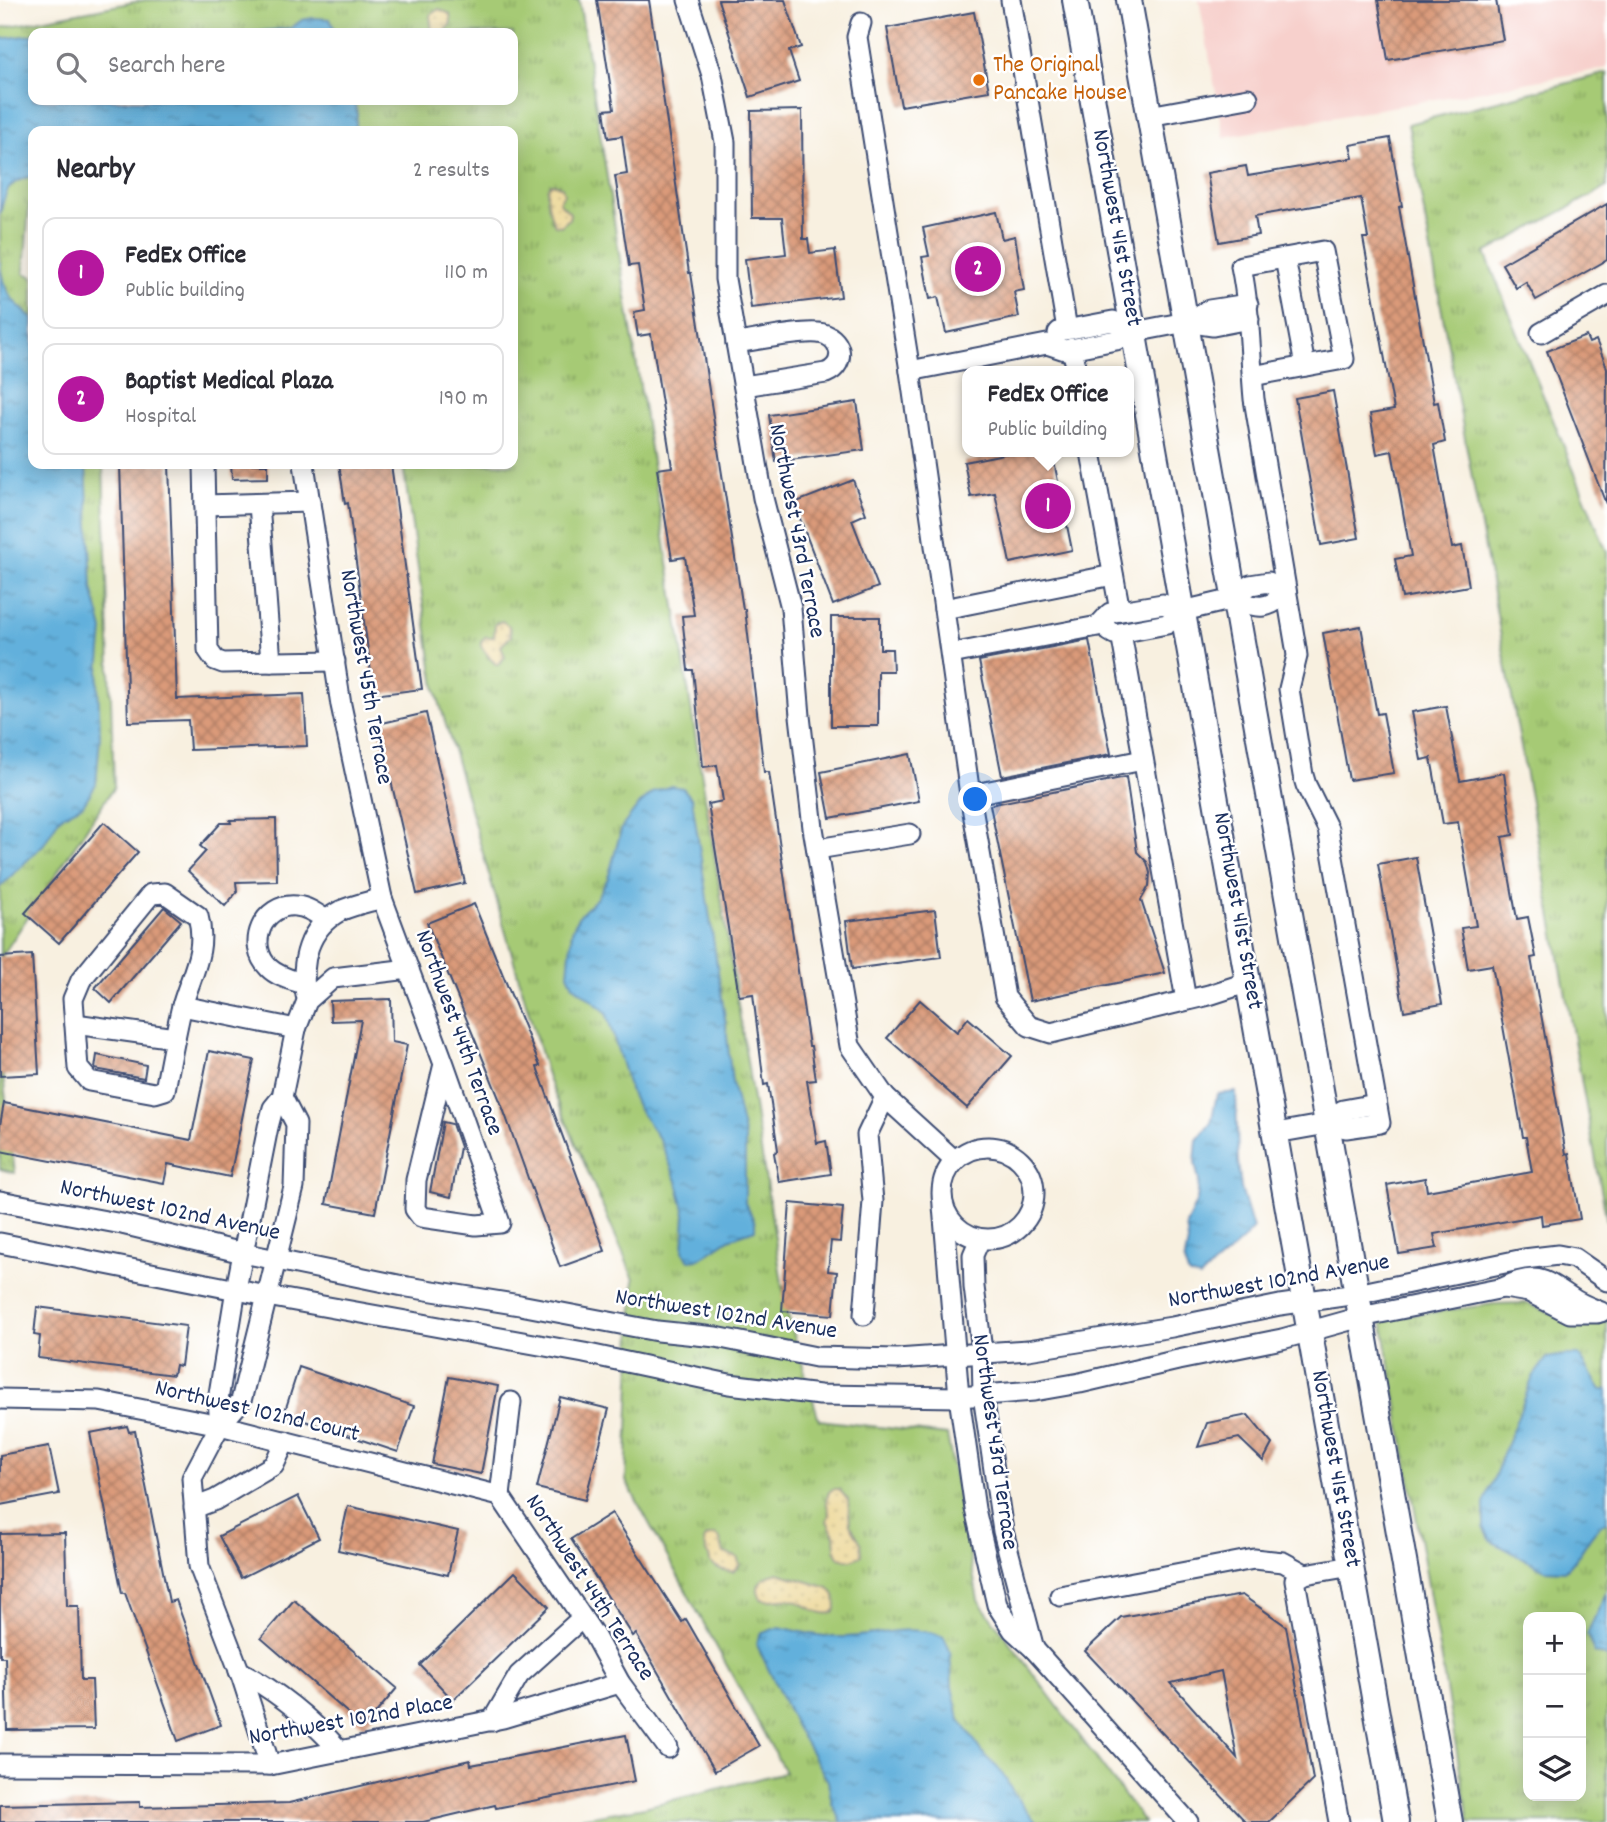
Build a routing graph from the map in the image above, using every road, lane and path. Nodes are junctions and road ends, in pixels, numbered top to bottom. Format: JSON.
{"nodes":[{"id":1,"x":688,"y":0,"type":"edge"},
{"id":2,"x":1011,"y":0,"type":"edge"},
{"id":3,"x":1075,"y":0,"type":"edge"},
{"id":4,"x":1129,"y":0,"type":"edge"},
{"id":5,"x":861,"y":23,"type":"dead end"},
{"id":6,"x":1248,"y":98,"type":"dead end"},
{"id":7,"x":1149,"y":116,"type":"junction"},
{"id":8,"x":1285,"y":258,"type":"junction"},
{"id":9,"x":1607,"y":295,"type":"edge"},
{"id":10,"x":1249,"y":311,"type":"junction"},
{"id":11,"x":1186,"y":322,"type":"junction"},
{"id":12,"x":1134,"y":332,"type":"junction"},
{"id":13,"x":1541,"y":333,"type":"dead end"},
{"id":14,"x":1070,"y":339,"type":"junction"},
{"id":15,"x":736,"y":343,"type":"junction"},
{"id":16,"x":1076,"y":366,"type":"edge"},
{"id":17,"x":1306,"y":366,"type":"junction"},
{"id":18,"x":910,"y":371,"type":"junction"},
{"id":19,"x":1252,"y":376,"type":"junction"},
{"id":20,"x":744,"y":386,"type":"junction"},
{"id":21,"x":1092,"y":457,"type":"edge"},
{"id":22,"x":204,"y":469,"type":"edge"},
{"id":23,"x":305,"y":469,"type":"edge"},
{"id":24,"x":310,"y":502,"type":"junction"},
{"id":25,"x":259,"y":503,"type":"junction"},
{"id":26,"x":205,"y":505,"type":"junction"},
{"id":27,"x":1113,"y":575,"type":"junction"},
{"id":28,"x":1286,"y":594,"type":"junction"},
{"id":29,"x":1234,"y":599,"type":"junction"},
{"id":30,"x":944,"y":609,"type":"junction"},
{"id":31,"x":1120,"y":611,"type":"junction"},
{"id":32,"x":1183,"y":611,"type":"junction"},
{"id":33,"x":1098,"y":626,"type":"junction"},
{"id":34,"x":1121,"y":633,"type":"junction"},
{"id":35,"x":951,"y":654,"type":"junction"},
{"id":36,"x":335,"y":661,"type":"junction"},
{"id":37,"x":271,"y":662,"type":"junction"},
{"id":38,"x":1143,"y":760,"type":"junction"},
{"id":39,"x":970,"y":795,"type":"junction"},
{"id":40,"x":910,"y":834,"type":"dead end"},
{"id":41,"x":817,"y":849,"type":"junction"},
{"id":42,"x":382,"y":898,"type":"junction"},
{"id":43,"x":326,"y":920,"type":"junction"},
{"id":44,"x":409,"y":969,"type":"junction"},
{"id":45,"x":1249,"y":982,"type":"junction"},
{"id":46,"x":305,"y":992,"type":"junction"},
{"id":47,"x":1186,"y":1000,"type":"junction"},
{"id":48,"x":182,"y":1006,"type":"junction"},
{"id":49,"x":75,"y":1024,"type":"junction"},
{"id":50,"x":296,"y":1029,"type":"junction"},
{"id":51,"x":176,"y":1038,"type":"junction"},
{"id":52,"x":444,"y":1064,"type":"junction"},
{"id":53,"x":282,"y":1097,"type":"junction"},
{"id":54,"x":884,"y":1097,"type":"junction"},
{"id":55,"x":1327,"y":1124,"type":"junction"},
{"id":56,"x":1276,"y":1133,"type":"junction"},
{"id":57,"x":954,"y":1160,"type":"junction"},
{"id":58,"x":0,"y":1200,"type":"edge"},
{"id":59,"x":943,"y":1206,"type":"junction"},
{"id":60,"x":980,"y":1239,"type":"junction"},
{"id":61,"x":0,"y":1243,"type":"edge"},
{"id":62,"x":243,"y":1253,"type":"junction"},
{"id":63,"x":1562,"y":1255,"type":"junction"},
{"id":64,"x":275,"y":1260,"type":"junction"},
{"id":65,"x":974,"y":1281,"type":"junction"},
{"id":66,"x":1606,"y":1281,"type":"edge"},
{"id":67,"x":1550,"y":1282,"type":"junction"},
{"id":68,"x":949,"y":1285,"type":"junction"},
{"id":69,"x":1503,"y":1288,"type":"junction"},
{"id":70,"x":236,"y":1289,"type":"junction"},
{"id":71,"x":267,"y":1296,"type":"junction"},
{"id":72,"x":1304,"y":1301,"type":"junction"},
{"id":73,"x":1359,"y":1305,"type":"junction"},
{"id":74,"x":1598,"y":1309,"type":"edge"},
{"id":75,"x":864,"y":1315,"type":"dead end"},
{"id":76,"x":1310,"y":1331,"type":"junction"},
{"id":77,"x":982,"y":1351,"type":"junction"},
{"id":78,"x":955,"y":1353,"type":"junction"},
{"id":79,"x":983,"y":1395,"type":"junction"},
{"id":80,"x":959,"y":1397,"type":"junction"},
{"id":81,"x":0,"y":1399,"type":"edge"},
{"id":82,"x":511,"y":1402,"type":"dead end"},
{"id":83,"x":220,"y":1425,"type":"junction"},
{"id":84,"x":285,"y":1441,"type":"junction"},
{"id":85,"x":500,"y":1496,"type":"junction"},
{"id":86,"x":194,"y":1507,"type":"junction"},
{"id":87,"x":1005,"y":1542,"type":"junction"},
{"id":88,"x":984,"y":1547,"type":"junction"},
{"id":89,"x":1352,"y":1566,"type":"junction"},
{"id":90,"x":1305,"y":1574,"type":"junction"},
{"id":91,"x":1060,"y":1596,"type":"dead end"},
{"id":92,"x":582,"y":1618,"type":"junction"},
{"id":93,"x":1034,"y":1650,"type":"junction"},
{"id":94,"x":239,"y":1671,"type":"junction"},
{"id":95,"x":620,"y":1683,"type":"junction"},
{"id":96,"x":492,"y":1721,"type":"junction"},
{"id":97,"x":668,"y":1748,"type":"dead end"},
{"id":98,"x":341,"y":1751,"type":"junction"},
{"id":99,"x":0,"y":1764,"type":"edge"},
{"id":100,"x":270,"y":1765,"type":"junction"},
{"id":101,"x":1188,"y":1822,"type":"edge"},
{"id":102,"x":1339,"y":1822,"type":"edge"},
{"id":103,"x":1396,"y":1822,"type":"edge"},
{"id":104,"x":1450,"y":1822,"type":"edge"}],
"edges":[{"from":1,"to":15,"type":"street","name":"Northwest 43rd Terrace"},
{"from":2,"to":14,"type":"street"},
{"from":3,"to":12,"type":"main road","name":"Northwest 41st Street"},
{"from":4,"to":7,"type":"main road"},
{"from":5,"to":18,"type":"street"},
{"from":6,"to":7,"type":"street"},
{"from":7,"to":11,"type":"main road"},
{"from":8,"to":10,"type":"street"},
{"from":8,"to":17,"type":"street"},
{"from":8,"to":17,"type":"street"},
{"from":9,"to":13,"type":"street"},
{"from":10,"to":11,"type":"street"},
{"from":10,"to":19,"type":"street"},
{"from":11,"to":12,"type":"street"},
{"from":11,"to":29,"type":"main road"},
{"from":12,"to":14,"type":"street"},
{"from":12,"to":32,"type":"main road","name":"Northwest 41st Street"},
{"from":14,"to":16,"type":"street"},
{"from":14,"to":18,"type":"street"},
{"from":15,"to":20,"type":"street","name":"Northwest 43rd Terrace"},
{"from":15,"to":20,"type":"street"},
{"from":17,"to":19,"type":"street"},
{"from":18,"to":30,"type":"street"},
{"from":19,"to":28,"type":"street"},
{"from":20,"to":41,"type":"street","name":"Northwest 43rd Terrace"},
{"from":21,"to":27,"type":"street"},
{"from":22,"to":26,"type":"street"},
{"from":23,"to":24,"type":"street","name":"Northwest 45th Terrace"},
{"from":24,"to":25,"type":"street"},
{"from":24,"to":36,"type":"street","name":"Northwest 45th Terrace"},
{"from":25,"to":26,"type":"street"},
{"from":25,"to":37,"type":"street"},
{"from":26,"to":37,"type":"street"},
{"from":27,"to":30,"type":"street"},
{"from":27,"to":31,"type":"street"},
{"from":28,"to":29,"type":"street"},
{"from":28,"to":55,"type":"street"},
{"from":29,"to":32,"type":"street"},
{"from":29,"to":55,"type":"main road"},
{"from":30,"to":35,"type":"street"},
{"from":31,"to":32,"type":"street"},
{"from":31,"to":33,"type":"street"},
{"from":32,"to":34,"type":"street"},
{"from":32,"to":45,"type":"main road","name":"Northwest 41st Street"},
{"from":33,"to":34,"type":"street"},
{"from":33,"to":35,"type":"street"},
{"from":34,"to":38,"type":"street"},
{"from":35,"to":39,"type":"street"},
{"from":36,"to":37,"type":"street"},
{"from":36,"to":42,"type":"street","name":"Northwest 45th Terrace"},
{"from":38,"to":39,"type":"street"},
{"from":38,"to":47,"type":"street"},
{"from":39,"to":47,"type":"street"},
{"from":40,"to":41,"type":"street"},
{"from":41,"to":54,"type":"street","name":"Northwest 43rd Terrace"},
{"from":42,"to":43,"type":"street"},
{"from":42,"to":44,"type":"street","name":"Northwest 44th Terrace"},
{"from":43,"to":46,"type":"street"},
{"from":43,"to":46,"type":"street"},
{"from":44,"to":46,"type":"street"},
{"from":44,"to":52,"type":"street","name":"Northwest 44th Terrace"},
{"from":45,"to":47,"type":"street"},
{"from":45,"to":56,"type":"main road","name":"Northwest 41st Street"},
{"from":46,"to":50,"type":"street"},
{"from":48,"to":49,"type":"street"},
{"from":48,"to":50,"type":"street"},
{"from":48,"to":51,"type":"street"},
{"from":49,"to":51,"type":"street"},
{"from":49,"to":51,"type":"street"},
{"from":50,"to":53,"type":"street"},
{"from":52,"to":52,"type":"street","name":"Northwest 44th Terrace"},
{"from":53,"to":62,"type":"street"},
{"from":53,"to":64,"type":"street"},
{"from":54,"to":57,"type":"street","name":"Northwest 43rd Terrace"},
{"from":54,"to":75,"type":"street"},
{"from":55,"to":56,"type":"street"},
{"from":55,"to":73,"type":"main road"},
{"from":56,"to":72,"type":"main road","name":"Northwest 41st Street"},
{"from":57,"to":59,"type":"street"},
{"from":57,"to":60,"type":"street"},
{"from":58,"to":62,"type":"street","name":"Northwest 102nd Avenue"},
{"from":59,"to":60,"type":"street"},
{"from":59,"to":68,"type":"street","name":"Northwest 43rd Terrace"},
{"from":60,"to":65,"type":"street"},
{"from":61,"to":70,"type":"street","name":"Northwest 102nd Avenue"},
{"from":62,"to":64,"type":"street","name":"Northwest 102nd Avenue"},
{"from":62,"to":70,"type":"street"},
{"from":63,"to":66,"type":"street"},
{"from":63,"to":67,"type":"street"},
{"from":63,"to":73,"type":"street","name":"Northwest 102nd Avenue"},
{"from":64,"to":71,"type":"street"},
{"from":64,"to":78,"type":"street","name":"Northwest 102nd Avenue"},
{"from":65,"to":68,"type":"street"},
{"from":65,"to":77,"type":"street"},
{"from":66,"to":74,"type":"street"},
{"from":67,"to":69,"type":"street","name":"Northwest 102nd Avenue"},
{"from":67,"to":74,"type":"street","name":"Northwest 102nd Avenue"},
{"from":68,"to":78,"type":"street","name":"Northwest 43rd Terrace"},
{"from":69,"to":73,"type":"street","name":"Northwest 102nd Avenue"},
{"from":69,"to":74,"type":"street","name":"Northwest 102nd Avenue"},
{"from":70,"to":71,"type":"street","name":"Northwest 102nd Avenue"},
{"from":70,"to":83,"type":"street"},
{"from":71,"to":80,"type":"street","name":"Northwest 102nd Avenue"},
{"from":71,"to":83,"type":"street"},
{"from":72,"to":73,"type":"street","name":"Northwest 102nd Avenue"},
{"from":72,"to":76,"type":"main road","name":"Northwest 41st Street"},
{"from":72,"to":77,"type":"street","name":"Northwest 102nd Avenue"},
{"from":73,"to":76,"type":"street","name":"Northwest 102nd Avenue"},
{"from":73,"to":104,"type":"main road"},
{"from":76,"to":79,"type":"street","name":"Northwest 102nd Avenue"},
{"from":76,"to":89,"type":"main road","name":"Northwest 41st Street"},
{"from":77,"to":78,"type":"street","name":"Northwest 102nd Avenue"},
{"from":77,"to":79,"type":"street"},
{"from":78,"to":80,"type":"street","name":"Northwest 43rd Terrace"},
{"from":79,"to":80,"type":"street","name":"Northwest 102nd Avenue"},
{"from":79,"to":87,"type":"street"},
{"from":80,"to":88,"type":"street","name":"Northwest 43rd Terrace"},
{"from":81,"to":83,"type":"street","name":"Northwest 102nd Court"},
{"from":82,"to":85,"type":"street","name":"Northwest 44th Terrace"},
{"from":83,"to":84,"type":"street","name":"Northwest 102nd Court"},
{"from":83,"to":86,"type":"street"},
{"from":84,"to":85,"type":"street","name":"Northwest 102nd Court"},
{"from":84,"to":86,"type":"street"},
{"from":85,"to":92,"type":"street","name":"Northwest 44th Terrace"},
{"from":86,"to":94,"type":"street"},
{"from":87,"to":88,"type":"street"},
{"from":87,"to":93,"type":"street"},
{"from":88,"to":93,"type":"street","name":"Northwest 43rd Terrace"},
{"from":89,"to":90,"type":"street"},
{"from":89,"to":103,"type":"main road","name":"Northwest 41st Street"},
{"from":90,"to":91,"type":"street"},
{"from":90,"to":102,"type":"street"},
{"from":92,"to":95,"type":"street","name":"Northwest 44th Terrace"},
{"from":92,"to":96,"type":"street"},
{"from":93,"to":101,"type":"street","name":"Northwest 43rd Terrace"},
{"from":94,"to":98,"type":"street"},
{"from":94,"to":100,"type":"street"},
{"from":95,"to":96,"type":"street","name":"Northwest 102nd Place"},
{"from":95,"to":97,"type":"street","name":"Northwest 44th Terrace"},
{"from":96,"to":98,"type":"street","name":"Northwest 102nd Place"},
{"from":98,"to":100,"type":"street","name":"Northwest 102nd Place"},
{"from":99,"to":100,"type":"street","name":"Northwest 102nd Place"}]}
